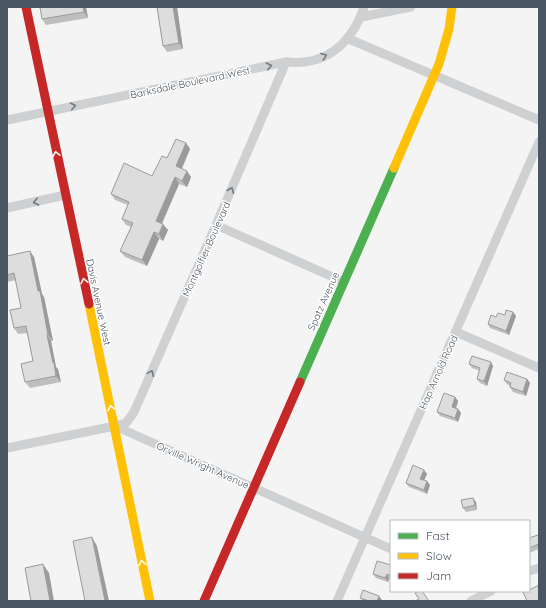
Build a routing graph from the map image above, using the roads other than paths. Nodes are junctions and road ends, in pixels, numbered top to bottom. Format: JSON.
{"nodes":[{"id":1,"x":26,"y":7,"type":"edge"},
{"id":2,"x":364,"y":7,"type":"edge"},
{"id":3,"x":411,"y":7,"type":"edge"},
{"id":4,"x":452,"y":7,"type":"edge"},
{"id":5,"x":360,"y":20,"type":"junction"},
{"id":6,"x":348,"y":39,"type":"junction"},
{"id":7,"x":286,"y":62,"type":"junction"},
{"id":8,"x":434,"y":76,"type":"junction"},
{"id":9,"x":48,"y":111,"type":"junction"},
{"id":10,"x":7,"y":120,"type":"edge"},
{"id":11,"x":539,"y":120,"type":"edge"},
{"id":12,"x":539,"y":142,"type":"edge"},
{"id":13,"x":65,"y":196,"type":"junction"},
{"id":14,"x":7,"y":208,"type":"edge"},
{"id":15,"x":216,"y":225,"type":"junction"},
{"id":16,"x":344,"y":282,"type":"junction"},
{"id":17,"x":456,"y":332,"type":"junction"},
{"id":18,"x":539,"y":368,"type":"edge"},
{"id":19,"x":115,"y":426,"type":"junction"},
{"id":20,"x":7,"y":448,"type":"edge"},
{"id":21,"x":254,"y":488,"type":"junction"},
{"id":22,"x":365,"y":537,"type":"junction"},
{"id":23,"x":390,"y":548,"type":"edge"},
{"id":24,"x":485,"y":592,"type":"edge"},
{"id":25,"x":150,"y":601,"type":"edge"},
{"id":26,"x":204,"y":601,"type":"edge"},
{"id":27,"x":337,"y":601,"type":"edge"},
{"id":28,"x":472,"y":601,"type":"edge"}],
"edges":[{"from":1,"to":9,"type":"street","name":"Davis Avenue West"},
{"from":2,"to":5,"type":"street","name":"Barksdale Boulevard West"},
{"from":3,"to":5,"type":"street"},
{"from":4,"to":8,"type":"street","name":"Spatz Avenue"},
{"from":5,"to":6,"type":"street","name":"Barksdale Boulevard West"},
{"from":7,"to":6,"type":"street","name":"Barksdale Boulevard West","one_way":true},
{"from":6,"to":8,"type":"street"},
{"from":9,"to":7,"type":"street","name":"Barksdale Boulevard West","one_way":true},
{"from":15,"to":7,"type":"street","name":"Montgolfier Boulevard","one_way":true},
{"from":8,"to":11,"type":"street"},
{"from":8,"to":16,"type":"street","name":"Spatz Avenue"},
{"from":9,"to":10,"type":"street","name":"Barksdale Boulevard West"},
{"from":13,"to":9,"type":"street","name":"Davis Avenue West","one_way":true},
{"from":12,"to":17,"type":"street","name":"Hap Arnold Road"},
{"from":13,"to":14,"type":"street","one_way":true},
{"from":19,"to":13,"type":"street","name":"Davis Avenue West","one_way":true},
{"from":15,"to":16,"type":"street"},
{"from":19,"to":15,"type":"street","name":"Montgolfier Boulevard","one_way":true},
{"from":16,"to":21,"type":"street","name":"Spatz Avenue"},
{"from":17,"to":18,"type":"street"},
{"from":17,"to":22,"type":"street","name":"Hap Arnold Road"},
{"from":19,"to":20,"type":"street"},
{"from":19,"to":21,"type":"street","name":"Orville Wright Avenue"},
{"from":25,"to":19,"type":"street","name":"Davis Avenue West","one_way":true},
{"from":21,"to":22,"type":"street","name":"Orville Wright Avenue"},
{"from":21,"to":26,"type":"street","name":"Spatz Avenue"},
{"from":22,"to":23,"type":"street","name":"Orville Wright Avenue"},
{"from":22,"to":27,"type":"street","name":"Hap Arnold Road"},
{"from":24,"to":28,"type":"street"}]}
